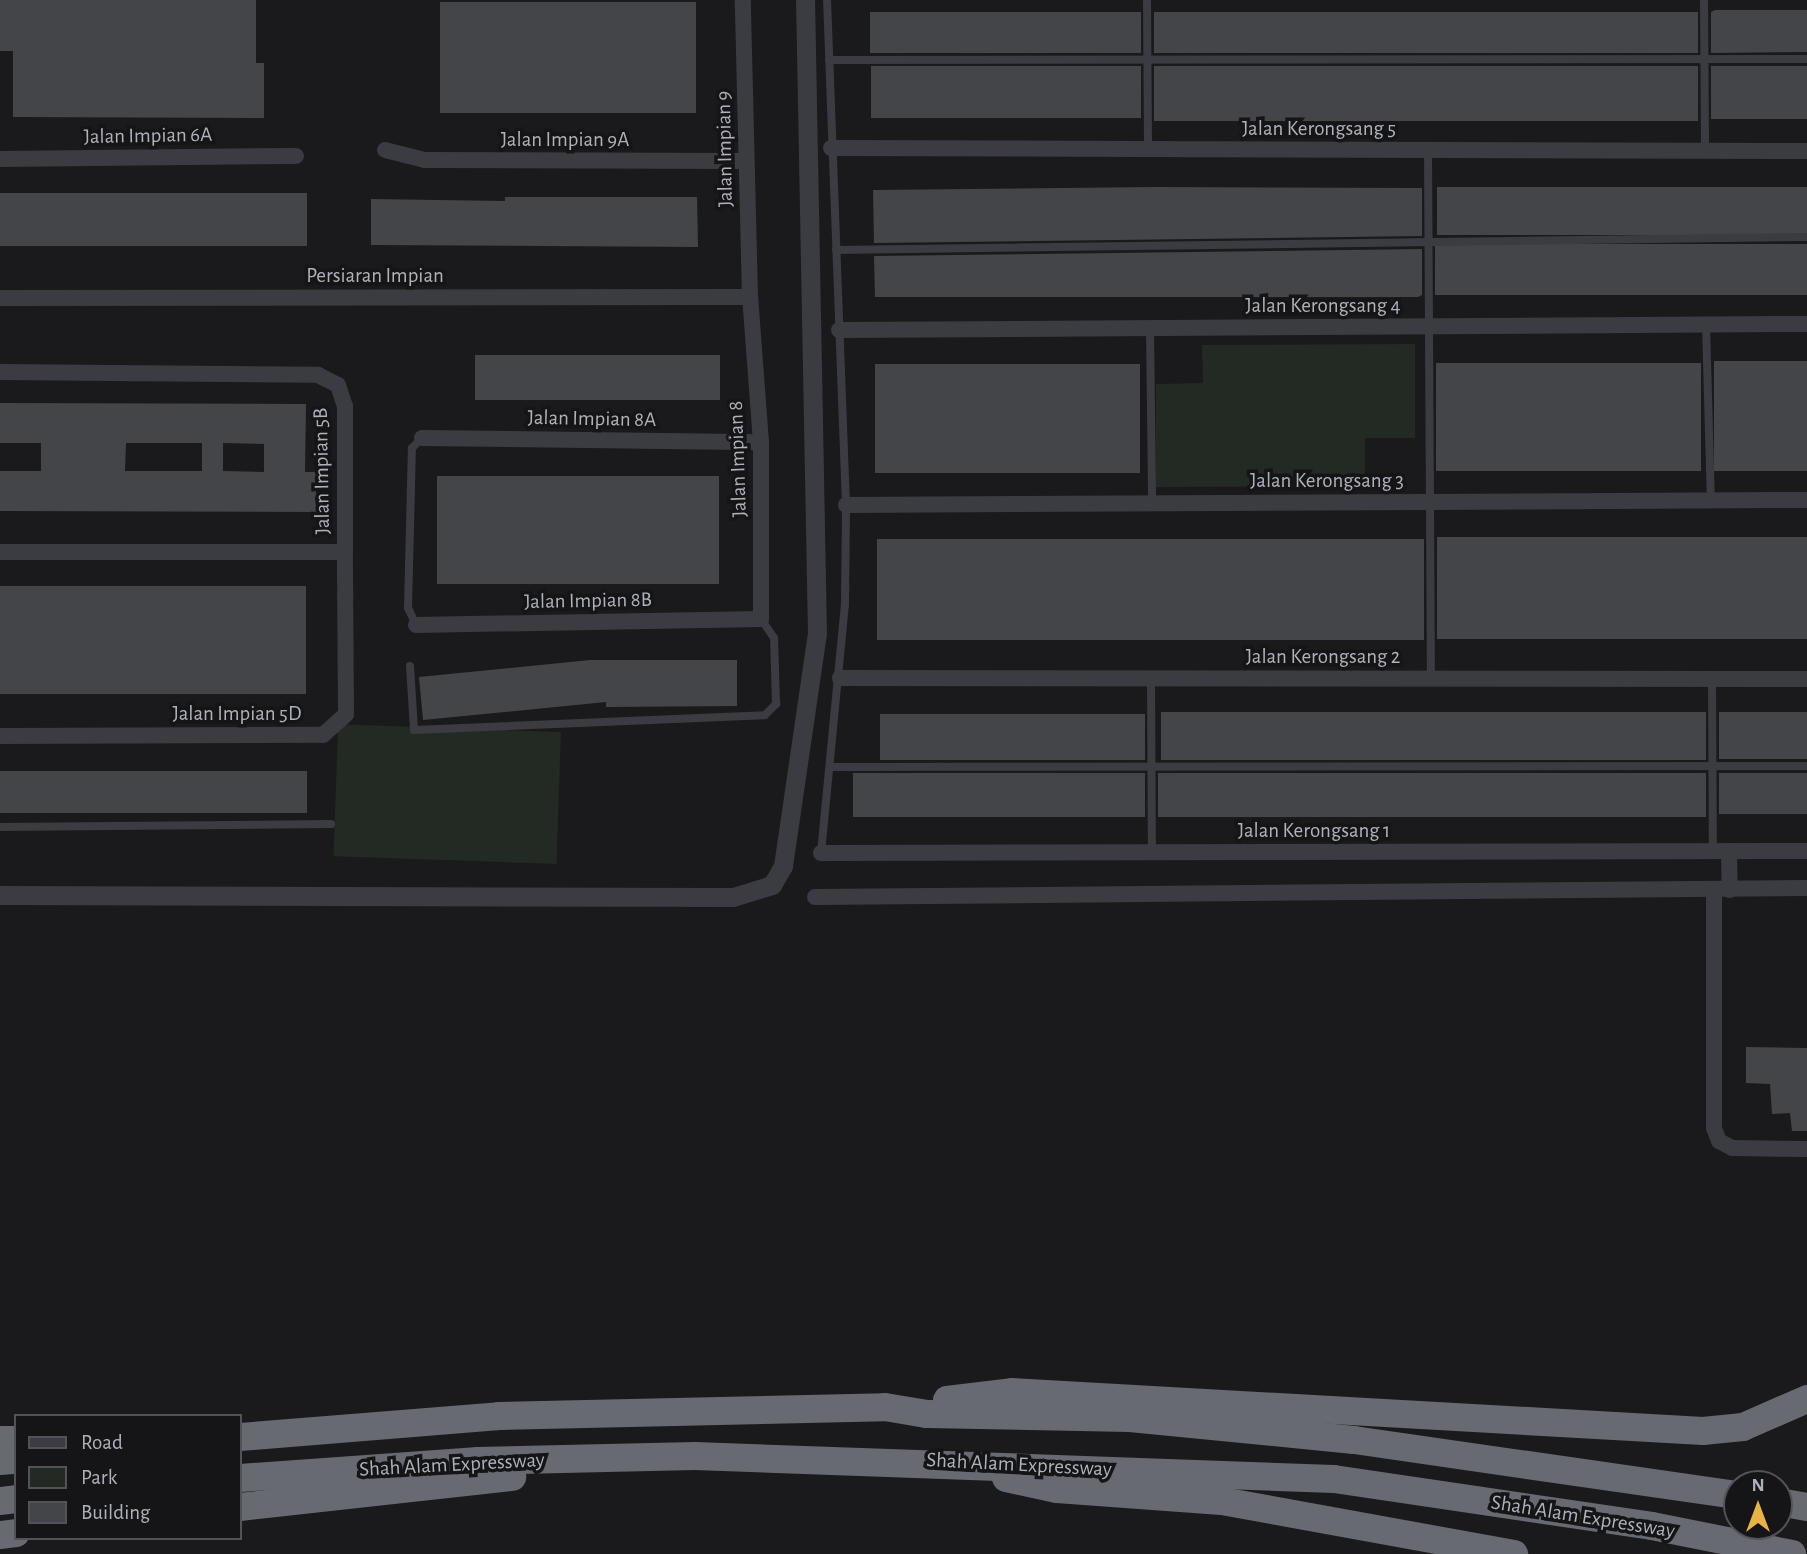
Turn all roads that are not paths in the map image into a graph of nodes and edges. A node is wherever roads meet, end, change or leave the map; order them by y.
1 (743, 0) edge
2 (804, 0) edge
3 (827, 0) edge
4 (1147, 0) edge
5 (1704, 0) edge
6 (1807, 59) edge
7 (829, 60) junction
8 (1147, 60) junction
9 (1704, 60) junction
10 (831, 148) junction
11 (1148, 149) junction
12 (385, 150) dead end
13 (1428, 150) junction
14 (1705, 151) junction
15 (1807, 151) edge
16 (296, 156) dead end
17 (0, 159) edge
18 (746, 162) junction
19 (1807, 237) edge
20 (1428, 242) junction
21 (835, 250) junction
22 (0, 298) edge
23 (750, 298) junction
24 (1807, 324) edge
25 (1706, 325) junction
26 (1428, 327) junction
27 (1150, 328) junction
28 (839, 330) junction
29 (0, 372) edge
30 (422, 438) joint
31 (761, 442) junction
32 (1807, 499) edge
33 (1710, 500) junction
34 (1430, 502) junction
35 (1152, 503) junction
36 (846, 505) junction
37 (0, 552) edge
38 (345, 552) junction
39 (761, 619) junction
40 (416, 625) joint
41 (410, 666) dead end
42 (840, 678) junction
43 (1151, 678) junction
44 (1431, 678) junction
45 (1712, 679) junction
46 (1807, 679) edge
47 (0, 736) edge
48 (1151, 766) junction
49 (1712, 766) junction
50 (1807, 766) edge
51 (830, 768) junction
52 (331, 824) dead end
53 (0, 827) edge
54 (1721, 851) junction
55 (1807, 851) edge
56 (1152, 852) junction
57 (821, 853) joint
58 (1807, 888) edge
59 (1722, 890) junction
60 (0, 895) edge
61 (815, 897) dead end
62 (1807, 1149) edge
63 (1807, 1399) edge
64 (885, 1407) junction
65 (242, 1435) edge
66 (695, 1456) junction
67 (929, 1461) junction
68 (242, 1478) edge
69 (1723, 1493) edge
70 (242, 1507) edge
71 (1514, 1554) edge
72 (1792, 1554) edge

1 - 18 street, Jalan Impian 9
2 - 60 street
3 - 7 lane
4 - 8 lane
5 - 9 lane
6 - 9 lane
7 - 8 lane
7 - 10 lane
8 - 9 lane
8 - 11 lane
9 - 14 lane
10 - 11 street, Jalan Kerongsang 5
10 - 21 lane
11 - 13 street, Jalan Kerongsang 5
12 - 18 street, Jalan Impian 9A
13 - 14 street, Jalan Kerongsang 5
13 - 20 lane
14 - 15 street, Jalan Kerongsang 5
16 - 17 street, Jalan Impian 6A
18 - 23 street, Jalan Impian 9
19 - 20 lane
20 - 21 lane
20 - 26 lane
21 - 28 lane
22 - 23 street, Persiaran Impian
23 - 31 street, Jalan Impian 8
24 - 25 street, Jalan Kerongsang 4
25 - 26 street, Jalan Kerongsang 4
25 - 33 lane
26 - 27 street, Jalan Kerongsang 4
26 - 34 lane
27 - 28 street, Jalan Kerongsang 4
27 - 35 lane
28 - 36 lane
29 - 38 street, Jalan Impian 5B
30 - 31 street, Jalan Impian 8A
30 - 40 lane
31 - 39 street, Jalan Impian 8
32 - 33 street, Jalan Kerongsang 3
33 - 34 street, Jalan Kerongsang 3
34 - 35 street, Jalan Kerongsang 3
34 - 44 lane
35 - 36 street, Jalan Kerongsang 3
36 - 42 lane
37 - 38 street, Jalan Impian 5B
38 - 47 street, Jalan Impian 5D
39 - 40 street, Jalan Impian 8B
39 - 41 lane
42 - 43 street, Jalan Kerongsang 2
42 - 51 lane
43 - 44 street, Jalan Kerongsang 2
43 - 48 lane
44 - 45 street, Jalan Kerongsang 2
45 - 46 street, Jalan Kerongsang 2
45 - 49 lane
48 - 49 lane
48 - 51 lane
48 - 56 lane
49 - 50 lane
49 - 54 lane
51 - 57 lane
52 - 53 lane
54 - 55 street, Jalan Kerongsang 1
54 - 56 street, Jalan Kerongsang 1
54 - 59 street
56 - 57 street, Jalan Kerongsang 1
58 - 59 street
59 - 61 street
59 - 62 street
63 - 64 highway
64 - 65 highway, Shah Alam Expressway
64 - 69 highway, Shah Alam Expressway
66 - 67 highway, Shah Alam Expressway
66 - 68 highway, Shah Alam Expressway
66 - 70 highway
67 - 71 highway
67 - 72 highway, Shah Alam Expressway

